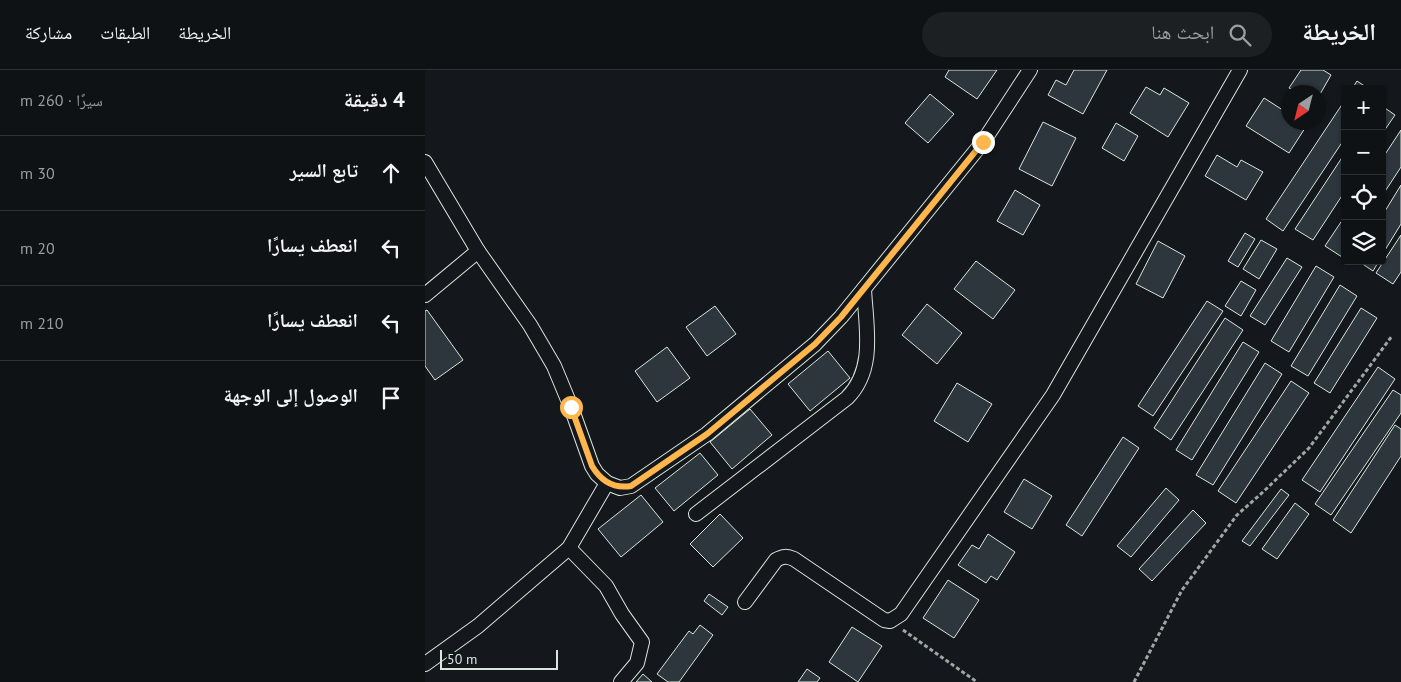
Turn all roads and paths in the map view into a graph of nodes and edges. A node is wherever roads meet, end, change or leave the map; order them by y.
1 (1029, 70) edge
2 (1240, 70) edge
3 (425, 162) edge
4 (478, 251) junction
5 (864, 289) junction
6 (425, 295) edge
7 (1393, 336) dead end
8 (607, 483) junction
9 (696, 514) dead end
10 (569, 548) junction
11 (745, 602) dead end
12 (890, 621) junction
13 (425, 664) edge
14 (621, 682) edge
15 (977, 682) edge
16 (1134, 682) edge

1 - 5 street
2 - 12 street
3 - 4 street
4 - 6 street
4 - 8 street
5 - 8 street
5 - 9 street
7 - 16 path
8 - 10 street
10 - 13 street
10 - 14 street
11 - 12 street
12 - 15 path

